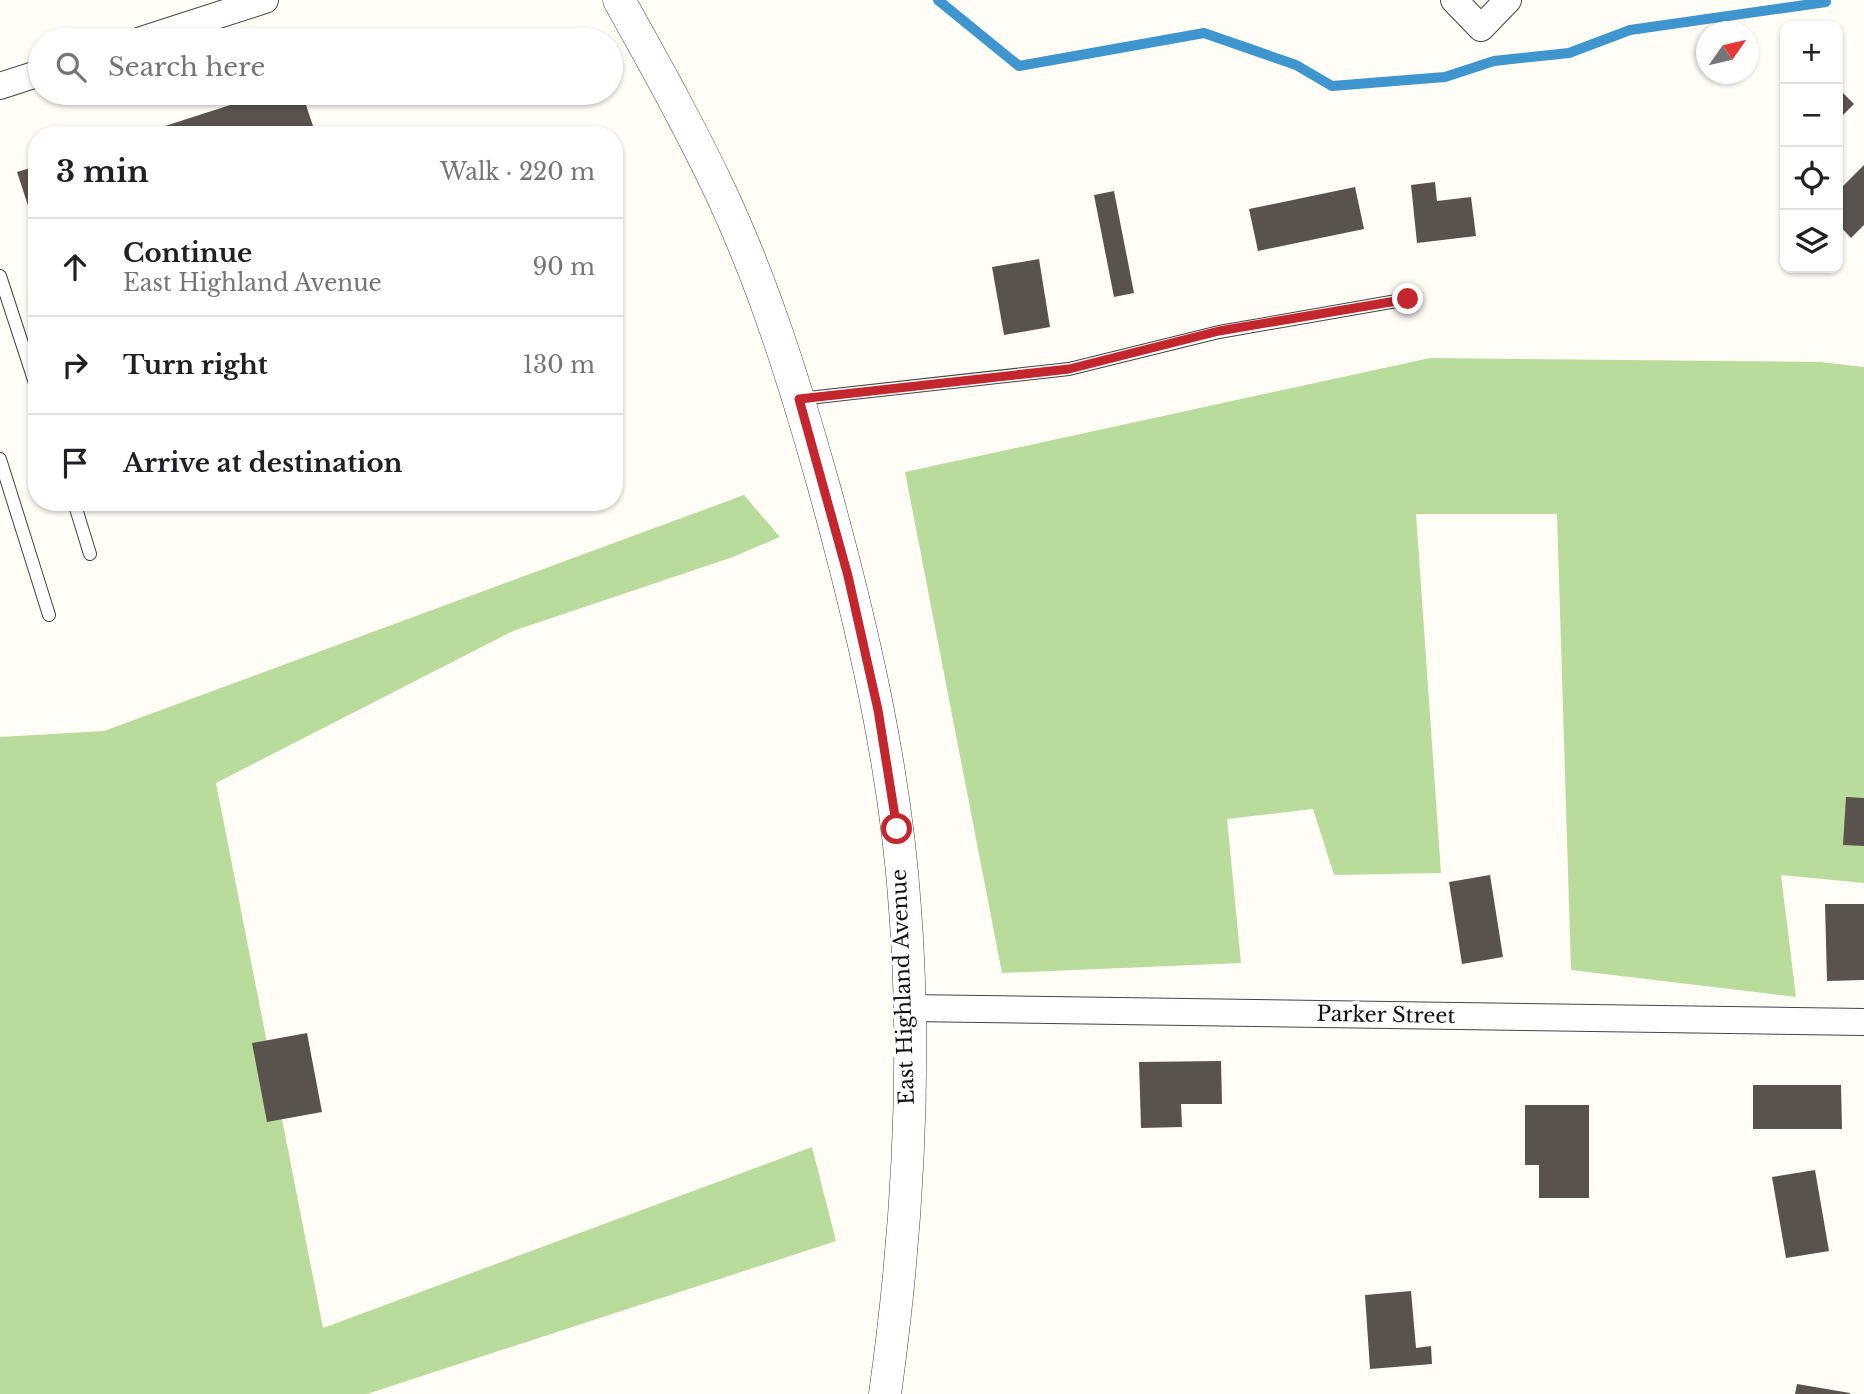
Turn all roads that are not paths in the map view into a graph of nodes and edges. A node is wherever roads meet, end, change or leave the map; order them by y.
1 (265, 0) edge
2 (618, 0) edge
3 (1454, 0) edge
4 (1508, 0) edge
5 (178, 28) edge
6 (28, 77) edge
7 (0, 86) edge
8 (0, 276) edge
9 (1408, 299) dead end
10 (28, 362) edge
11 (799, 399) junction
12 (0, 459) edge
13 (77, 511) edge
14 (90, 554) dead end
15 (49, 615) dead end
16 (908, 1008) junction
17 (1864, 1023) edge
18 (885, 1394) edge

1 - 5 street
2 - 11 street, East Highland Avenue
3 - 4 street
6 - 7 street
8 - 10 lane
9 - 11 lane
11 - 16 street, East Highland Avenue
12 - 15 lane
13 - 14 lane
16 - 17 street, Parker Street
16 - 18 street, East Highland Avenue

